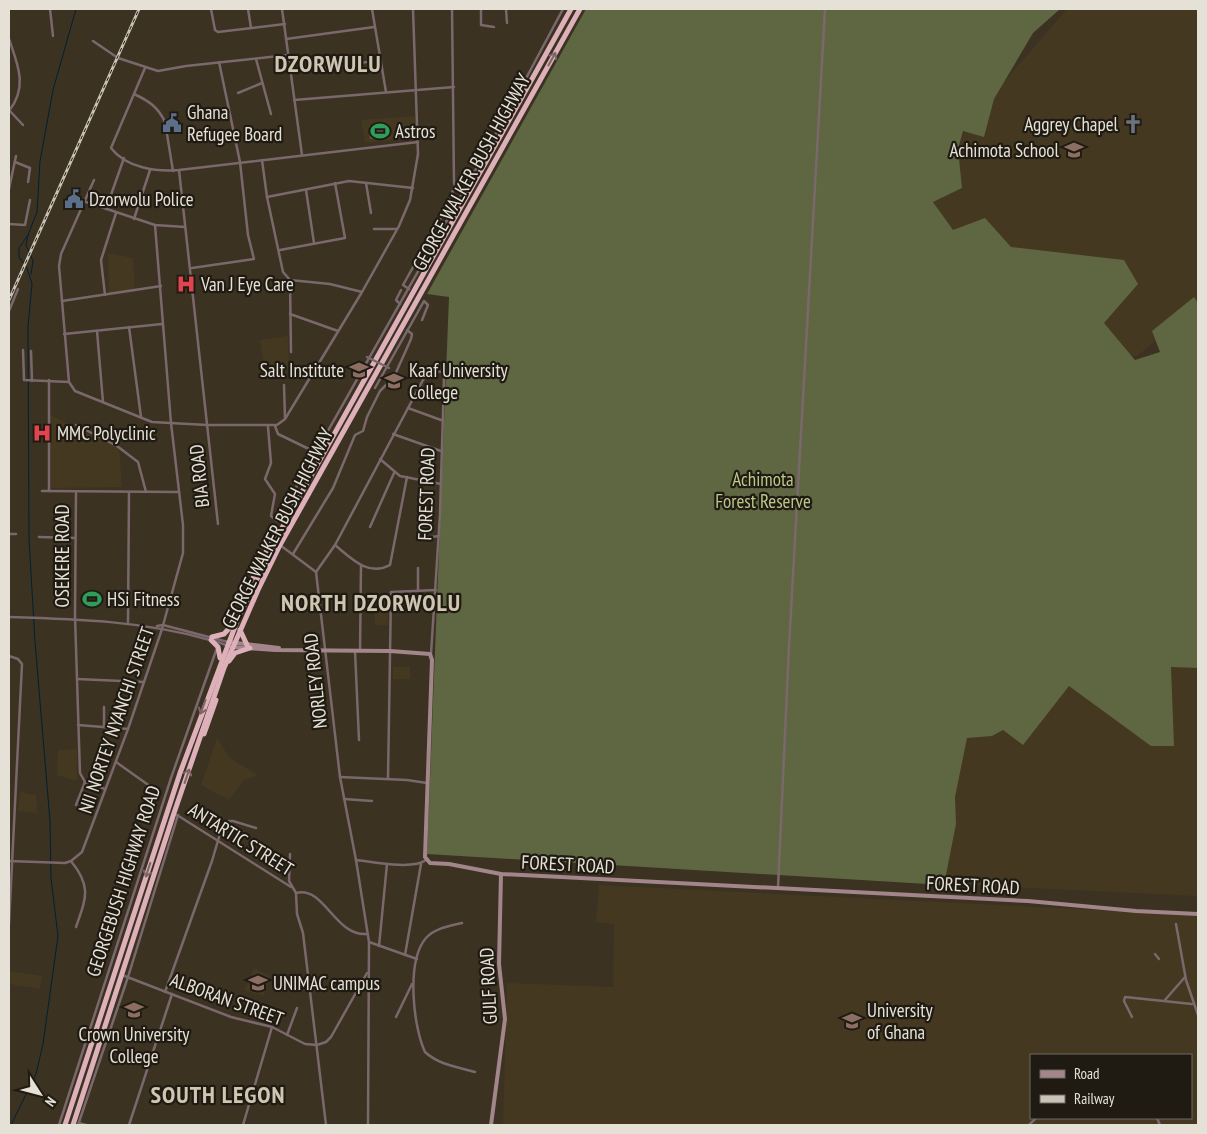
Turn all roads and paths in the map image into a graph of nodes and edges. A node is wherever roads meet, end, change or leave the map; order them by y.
1 (50, 9) edge
2 (212, 9) edge
3 (248, 9) edge
4 (282, 9) edge
5 (372, 9) edge
6 (413, 9) edge
7 (452, 9) edge
8 (481, 9) edge
9 (506, 9) edge
10 (563, 9) edge
11 (572, 9) edge
12 (825, 9) edge
13 (580, 10) edge
14 (507, 22) dead end
15 (284, 24) junction
16 (374, 27) junction
17 (494, 27) dead end
18 (251, 28) junction
19 (53, 36) dead end
20 (286, 38) junction
21 (9, 39) edge
22 (93, 41) dead end
23 (288, 55) junction
24 (256, 59) junction
25 (381, 60) junction
26 (219, 62) junction
27 (145, 68) junction
28 (310, 70) dead end
29 (262, 83) junction
30 (454, 87) junction
31 (417, 90) junction
32 (386, 92) junction
33 (238, 93) dead end
34 (134, 94) junction
35 (294, 100) junction
36 (9, 110) edge
37 (272, 114) dead end
38 (23, 125) dead end
39 (418, 142) junction
40 (302, 155) junction
41 (16, 156) dead end
42 (124, 158) junction
43 (262, 160) junction
44 (240, 162) junction
45 (9, 163) edge
46 (14, 164) junction
47 (150, 170) junction
48 (179, 170) junction
49 (173, 171) junction
50 (94, 180) dead end
51 (28, 182) dead end
52 (335, 183) junction
53 (366, 183) junction
54 (455, 185) junction
55 (413, 188) junction
56 (9, 190) edge
57 (306, 190) junction
58 (463, 192) junction
59 (469, 195) junction
60 (267, 197) junction
61 (30, 200) dead end
62 (86, 202) junction
63 (106, 209) junction
64 (116, 213) junction
65 (371, 213) dead end
66 (134, 220) junction
67 (9, 224) edge
68 (155, 225) junction
69 (185, 227) junction
70 (374, 229) dead end
71 (397, 229) junction
72 (314, 243) junction
73 (280, 250) junction
74 (416, 262) junction
75 (422, 265) junction
76 (192, 268) junction
77 (290, 280) junction
78 (161, 286) junction
79 (409, 289) junction
80 (18, 290) dead end
81 (401, 290) dead end
82 (362, 292) junction
83 (105, 295) junction
84 (62, 300) junction
85 (400, 304) junction
86 (9, 311) edge
87 (290, 314) junction
88 (422, 320) dead end
89 (162, 324) junction
90 (129, 327) junction
91 (407, 330) junction
92 (97, 331) junction
93 (338, 331) junction
94 (64, 334) junction
95 (22, 350) dead end
96 (31, 351) dead end
97 (291, 352) dead end
98 (367, 357) dead end
99 (389, 368) dead end
100 (49, 380) junction
101 (29, 381) junction
102 (70, 382) junction
103 (284, 385) dead end
104 (369, 385) junction
105 (375, 388) junction
106 (380, 392) junction
107 (103, 402) junction
108 (408, 408) junction
109 (141, 418) junction
110 (285, 419) junction
111 (442, 420) junction
112 (171, 423) junction
113 (76, 425) dead end
114 (207, 426) junction
115 (268, 426) junction
116 (275, 426) junction
117 (394, 434) junction
118 (309, 448) dead end
119 (442, 452) junction
120 (380, 460) junction
121 (394, 472) junction
122 (407, 476) junction
123 (442, 484) junction
124 (42, 491) dead end
125 (49, 491) junction
126 (76, 492) junction
127 (146, 492) junction
128 (179, 492) junction
129 (129, 493) junction
130 (218, 524) dead end
131 (370, 528) dead end
132 (9, 534) edge
133 (16, 534) dead end
134 (439, 536) junction
135 (39, 537) dead end
136 (75, 538) junction
137 (424, 538) dead end
138 (280, 544) junction
139 (335, 545) junction
140 (293, 554) junction
141 (360, 565) junction
142 (418, 568) dead end
143 (316, 572) junction
144 (418, 590) junction
145 (436, 590) junction
146 (173, 596) junction
147 (138, 598) dead end
148 (238, 616) junction
149 (9, 617) edge
150 (76, 620) junction
151 (128, 622) junction
152 (163, 625) junction
153 (155, 626) junction
154 (162, 629) junction
155 (240, 629) junction
156 (212, 639) junction
157 (230, 644) junction
158 (218, 647) junction
159 (248, 647) junction
160 (326, 650) junction
161 (358, 651) junction
162 (390, 651) junction
163 (9, 656) edge
164 (431, 656) junction
165 (220, 661) junction
166 (224, 668) junction
167 (78, 679) junction
168 (144, 682) junction
169 (104, 707) dead end
170 (78, 725) junction
171 (104, 727) junction
172 (128, 729) junction
173 (359, 740) dead end
174 (116, 762) junction
175 (340, 777) junction
176 (388, 779) junction
177 (85, 782) junction
178 (427, 783) junction
179 (154, 789) dead end
180 (106, 790) junction
181 (344, 799) junction
182 (372, 801) dead end
183 (76, 805) dead end
184 (176, 814) junction
185 (256, 828) dead end
186 (218, 840) junction
187 (290, 854) dead end
188 (356, 860) junction
189 (426, 860) junction
190 (11, 861) edge
191 (71, 861) junction
192 (387, 864) junction
193 (421, 864) junction
194 (502, 874) junction
195 (292, 887) junction
196 (778, 889) junction
197 (296, 893) junction
198 (1198, 914) edge
199 (462, 923) dead end
200 (9, 924) edge
201 (1176, 924) dead end
202 (76, 927) dead end
203 (368, 934) junction
204 (369, 942) junction
205 (379, 946) junction
206 (1155, 954) dead end
207 (405, 955) junction
208 (417, 959) junction
209 (1159, 959) dead end
210 (368, 969) junction
211 (125, 976) junction
212 (1185, 977) junction
213 (413, 982) junction
214 (166, 992) junction
215 (172, 994) junction
216 (1165, 1000) junction
217 (1193, 1004) junction
218 (297, 1008) dead end
219 (1198, 1015) edge
220 (1132, 1017) dead end
221 (396, 1018) dead end
222 (272, 1027) junction
223 (287, 1035) junction
224 (102, 1044) junction
225 (317, 1045) junction
226 (475, 1072) dead end
227 (78, 1124) edge
228 (59, 1125) edge
229 (65, 1125) edge
230 (73, 1125) edge
231 (86, 1125) edge
232 (129, 1125) edge
233 (243, 1125) edge
234 (326, 1125) edge
235 (368, 1125) edge
236 (491, 1125) edge

1 - 19 street
2 - 18 street
3 - 18 street
4 - 15 street
5 - 16 street
6 - 31 street
7 - 30 street
8 - 17 street
9 - 14 street
10 - 58 street
11 - 59 highway, GEORGE WALKER BUSH HIGHWAY
12 - 196 street
104 -> 13 highway, GEORGE WALKER BUSH HIGHWAY
15 - 18 street
15 - 20 street
16 - 20 street
16 - 25 street
20 - 23 street
21 - 36 street
22 - 27 street
23 - 24 street
23 - 35 street
24 - 26 street
24 - 29 street
25 - 28 street
25 - 32 street
26 - 27 street
26 - 44 street
27 - 34 street
29 - 33 street
29 - 37 street
30 - 31 street
30 - 54 street
31 - 32 street
31 - 39 street
32 - 35 street
34 - 42 street
34 - 49 street
35 - 40 street
36 - 38 street
39 - 40 street
39 - 55 street
40 - 43 street
41 - 46 street
42 - 47 street
42 - 63 street
43 - 44 street
43 - 60 street
44 - 48 street
44 - 76 street
45 - 46 street
46 - 51 street
46 - 56 street
47 - 49 street
47 - 66 street
48 - 49 street
48 - 69 street, BIA ROAD
50 - 62 street
52 - 53 street
52 - 57 street
52 - 72 street
53 - 55 street
53 - 65 street
54 - 58 street
54 - 74 street
55 - 71 street
57 - 60 street
57 - 72 street
58 - 59 street
58 - 75 street
59 - 148 highway, GEORGE WALKER BUSH HIGHWAY
60 - 73 street
61 - 67 street
62 - 63 street
62 - 84 street
63 - 64 street
64 - 66 street
64 - 83 street
66 - 68 street
68 - 69 street
68 - 78 street, NII NORTEY NYANCHI STREET
69 - 76 street, BIA ROAD
70 - 71 street
71 - 82 street
72 - 73 street
73 - 77 street
74 - 75 street
74 - 79 street
75 - 79 street
76 - 114 street, BIA ROAD
77 - 82 street
77 - 87 street
78 - 83 street
78 - 89 street, NII NORTEY NYANCHI STREET
79 - 85 street
80 - 86 street
81 - 85 street
82 - 93 street
83 - 84 street
84 - 94 street
85 - 115 street
87 - 93 street
87 - 97 street
88 - 91 street
89 - 90 street
89 - 112 street, NII NORTEY NYANCHI STREET
90 - 92 street
90 - 109 street
91 - 105 street
91 - 106 street
92 - 94 street
92 - 107 street
93 - 110 street
94 - 102 street
95 - 101 street
96 - 101 street
98 - 99 street, bridge
100 - 101 street
100 - 102 street
100 - 125 street
102 - 107 street
103 - 110 street
104 - 105 street
104 - 138 highway, GEORGE WALKER BUSH HIGHWAY
105 - 106 street
106 - 140 street
107 - 109 street
108 - 111 street
108 - 111 street, FOREST ROAD
108 - 117 street
109 - 112 street
110 - 116 street
111 - 119 street, FOREST ROAD
112 - 114 street
112 - 128 street, NII NORTEY NYANCHI STREET
113 - 127 street
114 - 115 street
114 - 130 street, BIA ROAD
115 - 116 street
116 - 118 street
117 - 119 street
117 - 120 street
119 - 123 street, FOREST ROAD
120 - 121 street
120 - 139 street
121 - 122 street
121 - 131 street
122 - 123 street
122 - 141 street
123 - 134 street, FOREST ROAD
124 - 125 street
125 - 126 street
126 - 129 street
126 - 136 street, OSEKERE ROAD
127 - 128 street
127 - 129 street
128 - 146 street, NII NORTEY NYANCHI STREET
129 - 151 street
132 - 133 street
134 - 137 street
134 - 145 street, FOREST ROAD
135 - 136 street
136 - 150 street, OSEKERE ROAD
138 - 140 street
138 - 155 highway, GEORGE WALKER BUSH HIGHWAY
139 - 141 street
139 - 143 street
140 - 143 street
141 - 161 street
142 - 144 street
143 - 160 street, NORLEY ROAD
144 - 145 street
144 - 162 street
145 - 164 street, FOREST ROAD
146 - 147 street
146 - 152 street, NII NORTEY NYANCHI STREET
148 - 156 highway
148 - 157 highway, GEORGE WALKER BUSH HIGHWAY
149 - 150 street
150 - 151 street
150 - 167 street, OSEKERE ROAD
151 - 153 street
152 - 153 street
152 - 154 street, NII NORTEY NYANCHI STREET
152 - 156 street
153 - 154 street
154 - 156 street
154 - 168 street, NII NORTEY NYANCHI STREET
155 - 157 highway, GEORGE WALKER BUSH HIGHWAY
155 - 159 highway
156 - 157 street
156 - 158 highway
157 - 159 main road
157 - 165 highway, GEORGE WALKER BUSH HIGHWAY
157 - 166 highway, GEORGE WALKER BUSH HIGHWAY
158 - 165 highway
158 - 228 street, GEORGEBUSH HIGHWAY ROAD
159 - 160 main road
159 - 166 highway
160 - 161 main road
160 - 175 street, NORLEY ROAD
161 - 162 main road
161 - 173 street
162 - 164 main road
162 - 176 street
163 - 190 street
164 - 178 main road, FOREST ROAD
165 -> 229 highway, GEORGE WALKER BUSH HIGHWAY
184 -> 166 highway, GEORGE WALKER BUSH HIGHWAY
167 - 168 street
167 - 170 street, OSEKERE ROAD
168 - 172 street, NII NORTEY NYANCHI STREET
169 - 171 street
170 - 171 street
170 - 177 street, OSEKERE ROAD
171 - 172 street
172 - 174 street, NII NORTEY NYANCHI STREET
174 - 179 street
174 - 180 street, NII NORTEY NYANCHI STREET
175 - 176 street
175 - 181 street, NORLEY ROAD
176 - 178 street
177 - 180 street
177 - 183 street
178 - 189 main road, FOREST ROAD
180 - 191 street, NII NORTEY NYANCHI STREET
181 - 182 street
181 - 188 street, NORLEY ROAD
184 - 186 street, ANTARTIC STREET
184 - 211 highway
185 - 186 street
186 - 195 street, ANTARTIC STREET
186 - 214 street
187 - 195 street
188 - 192 street
188 - 203 street, NORLEY ROAD
189 - 193 street
189 - 194 main road, FOREST ROAD
190 - 191 street
190 - 200 street
191 - 202 street
192 - 193 street
192 - 205 street
193 - 207 street
194 - 196 main road, FOREST ROAD
194 - 236 main road, GULF ROAD
195 - 197 street
196 - 198 main road, FOREST ROAD
197 - 203 street
197 - 225 street
199 - 208 street
201 - 212 street
203 - 204 street, NORLEY ROAD
204 - 205 street
204 - 210 street, NORLEY ROAD
205 - 207 street
206 - 209 street
207 - 208 street
208 - 213 street
210 - 225 street
210 - 235 street, NORLEY ROAD
211 - 214 street, ALBORAN STREET
211 - 224 highway
212 - 216 street
212 - 217 street
213 - 221 street
213 - 226 street
214 - 215 street, ALBORAN STREET
215 - 222 street, ALBORAN STREET
215 - 232 street
216 - 217 street
216 - 220 street
217 - 219 street
218 - 223 street
222 - 223 street, ALBORAN STREET
222 - 233 street
223 - 225 street, ALBORAN STREET
224 - 227 street
224 - 230 highway
225 - 234 street
227 - 231 street

